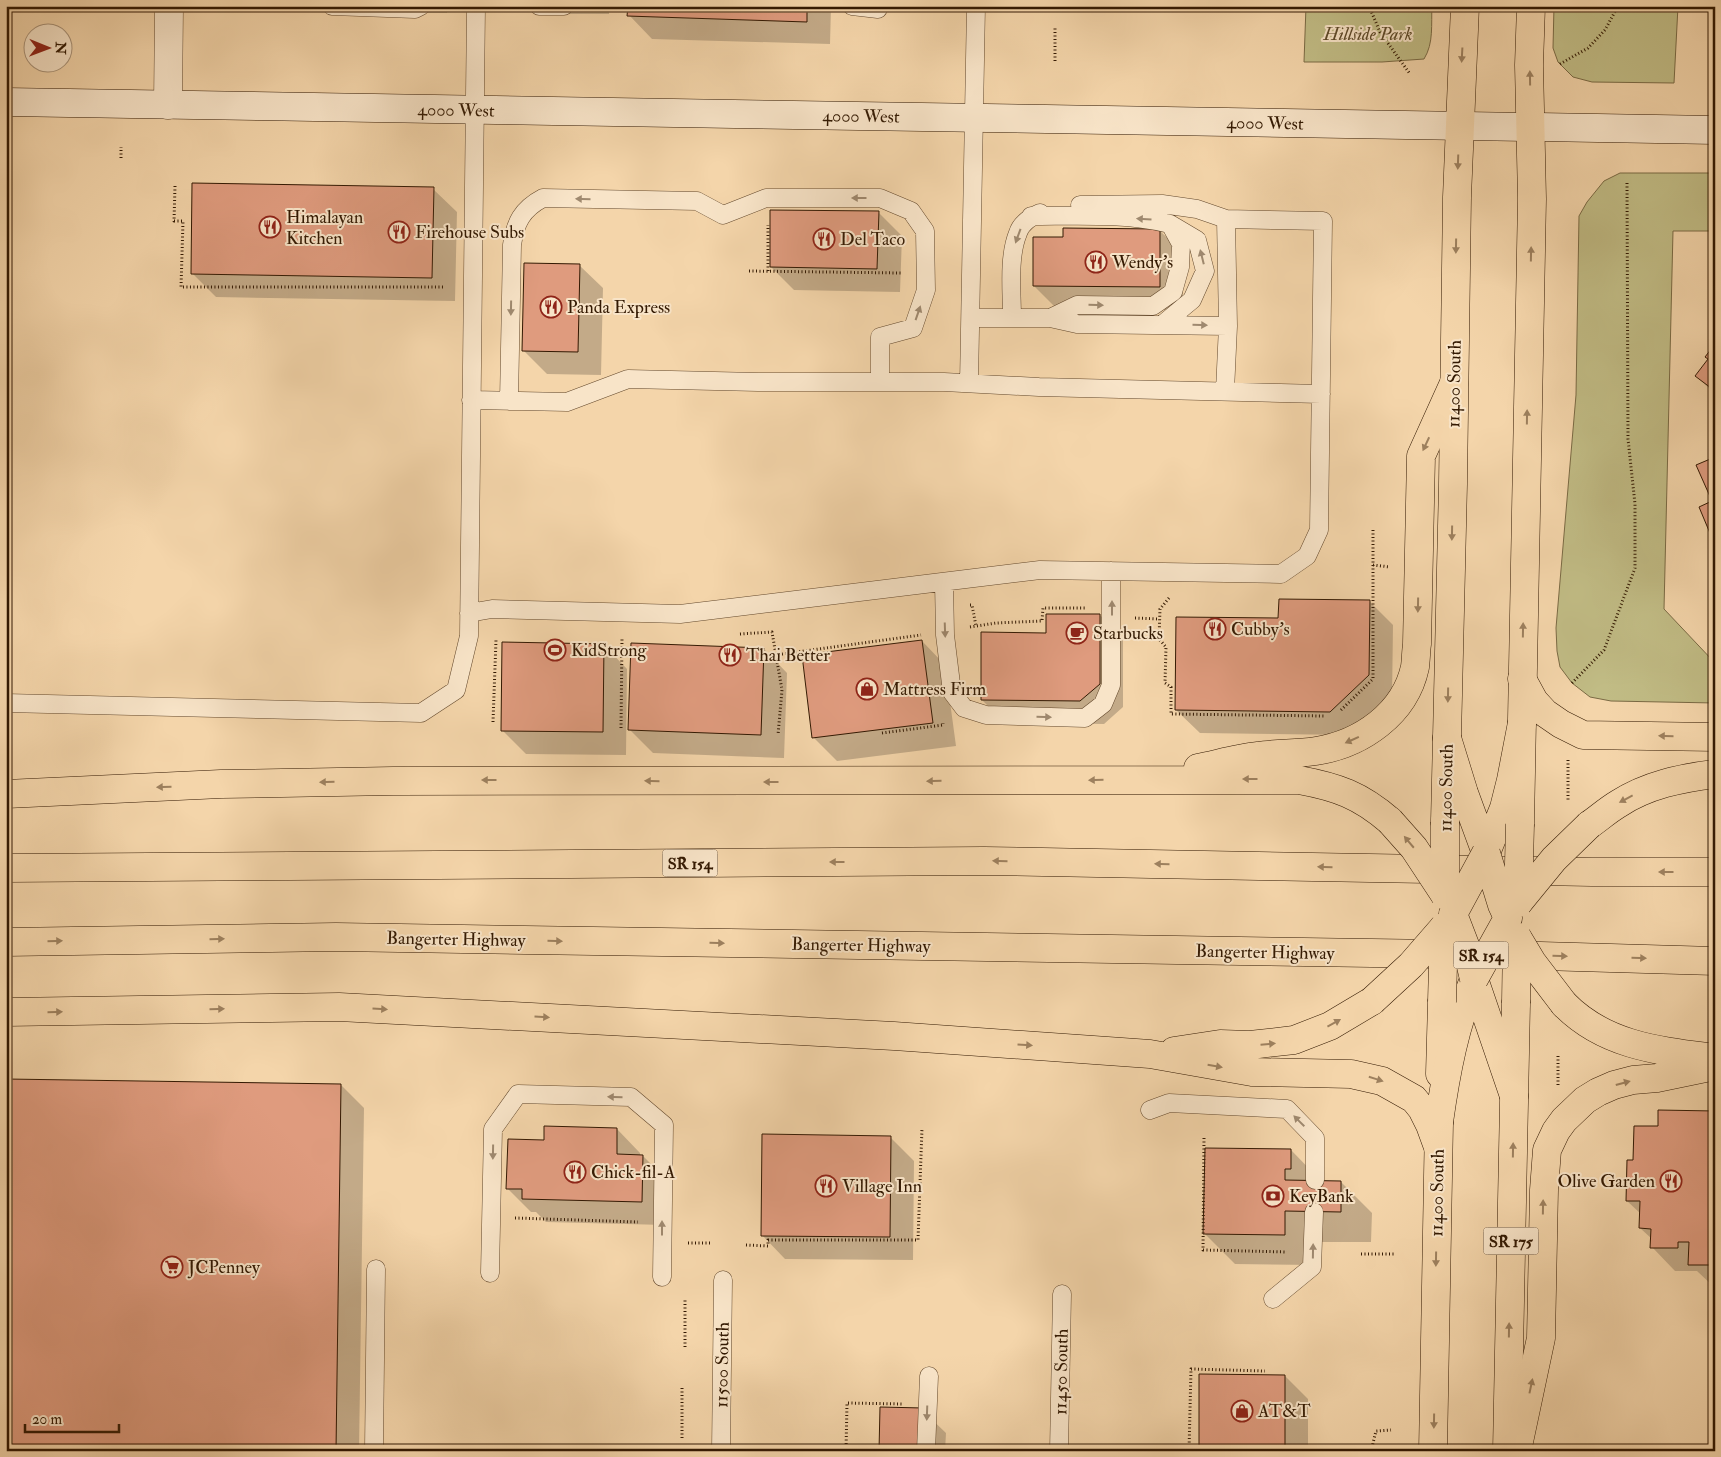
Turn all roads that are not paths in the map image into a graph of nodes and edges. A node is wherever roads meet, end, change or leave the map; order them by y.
1 (170, 6) edge
2 (332, 6) edge
3 (421, 6) edge
4 (476, 6) edge
5 (539, 6) edge
6 (564, 6) edge
7 (852, 6) edge
8 (976, 6) edge
9 (1465, 6) edge
10 (1531, 6) edge
11 (878, 9) dead end
12 (6, 102) edge
13 (168, 105) junction
14 (475, 110) junction
15 (974, 117) junction
16 (1460, 126) junction
17 (1530, 127) junction
18 (1715, 130) edge
19 (1031, 216) junction
20 (1226, 219) junction
21 (1170, 224) junction
22 (971, 318) junction
23 (1012, 318) junction
24 (1050, 318) junction
25 (1163, 324) junction
26 (1228, 326) junction
27 (880, 381) junction
28 (969, 383) junction
29 (1454, 383) junction
30 (1226, 391) junction
31 (1321, 394) junction
32 (471, 400) junction
33 (509, 401) junction
34 (1112, 571) junction
35 (944, 582) junction
36 (468, 613) junction
37 (1522, 679) junction
38 (6, 703) edge
39 (1715, 737) edge
40 (1447, 738) junction
41 (1715, 774) edge
42 (1145, 779) junction
43 (6, 794) edge
44 (1509, 823) junction
45 (1486, 853) junction
46 (6, 868) edge
47 (1715, 872) edge
48 (1447, 912) junction
49 (1514, 919) junction
50 (6, 942) edge
51 (1715, 961) edge
52 (1466, 996) junction
53 (6, 1012) edge
54 (1150, 1054) junction
55 (1715, 1058) edge
56 (1715, 1066) edge
57 (1514, 1096) junction
58 (1150, 1110) dead end
59 (1438, 1135) junction
60 (1315, 1180) dead end
61 (1314, 1212) dead end
62 (376, 1269) dead end
63 (490, 1273) dead end
64 (662, 1277) dead end
65 (723, 1280) dead end
66 (1062, 1294) dead end
67 (1273, 1299) dead end
68 (929, 1376) dead end
69 (374, 1451) edge
70 (721, 1451) edge
71 (926, 1451) edge
72 (1059, 1451) edge
73 (1433, 1451) edge
74 (1507, 1451) edge
75 (1517, 1451) edge

1 - 13 main road
2 - 3 lane
4 - 14 lane
5 - 6 lane
7 - 11 lane
8 - 15 lane
9 -> 16 main road, 11400 South
17 -> 10 main road
12 - 13 main road, 4000 West
13 - 14 main road, 4000 West
14 - 15 main road, 4000 West
14 - 32 lane
15 - 16 main road, 4000 West
15 - 22 lane
16 - 17 main road, 4000 West
16 -> 29 main road, 11400 South
17 - 18 main road, 4000 West
37 -> 17 main road
19 - 20 lane
21 -> 19 lane
19 -> 23 lane
20 - 26 lane
20 - 31 lane
24 -> 21 lane
25 -> 21 lane
22 - 23 lane
22 - 28 lane
23 - 24 lane
24 - 25 lane
25 -> 26 lane
26 - 30 lane
27 - 28 lane
27 - 33 lane
27 -> 33 lane
28 - 30 lane
29 -> 40 main road, 11400 South
29 -> 42 main road
30 - 31 lane
31 - 34 lane
32 - 33 lane
32 - 36 lane
34 - 35 lane
35 -> 34 lane
35 - 36 lane
36 - 38 lane
39 -> 37 main road
37 - 44 main road
40 - 45 main road
40 - 48 main road, 11400 South, bridge
41 -> 49 main road, bridge
42 -> 43 main road
48 -> 42 main road, bridge
44 - 45 main road
44 - 49 main road, bridge
45 - 48 main road, bridge
45 - 49 main road, bridge
47 -> 46 main road, SR 154
48 - 52 main road, 11400 South, bridge
48 - 52 main road, bridge
54 -> 48 main road, bridge
49 - 52 main road, bridge
49 - 55 main road, bridge
49 - 57 main road, SR 175, bridge
50 -> 51 main road, Bangerter Highway / SR 154
52 - 57 main road
52 - 59 main road, 11400 South
53 -> 54 main road
54 -> 59 main road
75 -> 56 main road
74 -> 57 main road, SR 175
60 -> 58 lane
59 -> 73 main road, 11400 South
67 -> 61 lane
62 - 69 lane
64 -> 63 lane
65 - 70 lane, 11500 South
66 - 72 lane, 11450 South
68 -> 71 lane

